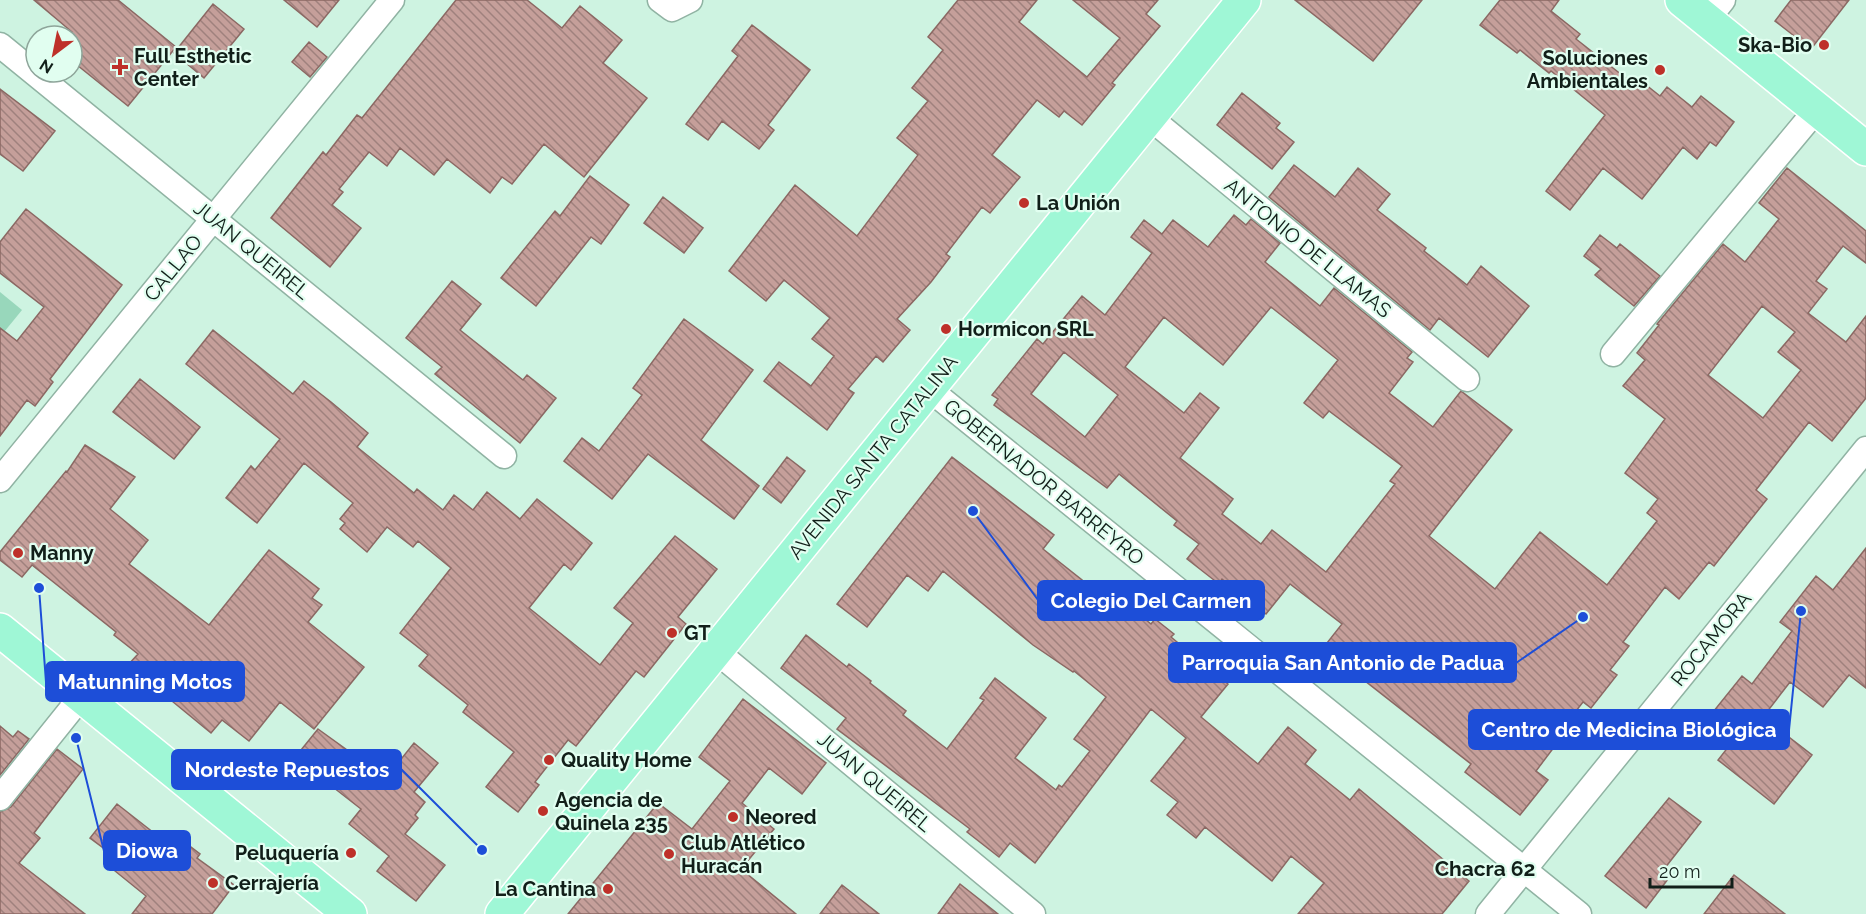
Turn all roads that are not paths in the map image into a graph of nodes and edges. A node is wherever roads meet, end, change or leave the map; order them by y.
1 (392, 0) edge
2 (1244, 0) edge
3 (1704, 7) edge
4 (0, 45) edge
5 (1817, 109) junction
6 (1149, 117) junction
7 (1866, 149) edge
8 (213, 218) junction
9 (1613, 354) dead end
10 (1467, 379) dead end
11 (929, 389) junction
12 (1866, 449) edge
13 (504, 456) dead end
14 (0, 480) edge
15 (0, 630) edge
16 (716, 651) junction
17 (81, 696) junction
18 (0, 798) edge
19 (1524, 870) junction
20 (350, 914) edge
21 (502, 914) edge
22 (1033, 914) edge
23 (1488, 914) edge
24 (1579, 914) edge

1 - 8 street, CALLAO
2 - 6 main road, AVENIDA SANTA CATALINA
3 - 5 main road
4 - 8 street, JUAN QUEIREL
5 - 7 main road
5 - 9 street
6 - 10 street, ANTONIO DE LLAMAS
6 - 11 main road, AVENIDA SANTA CATALINA
8 - 13 street, JUAN QUEIREL
8 - 14 street, CALLAO
11 - 16 main road, AVENIDA SANTA CATALINA
11 - 19 street, GOBERNADOR BARREYRO
12 - 19 street, ROCAMORA
15 - 17 main road
16 - 21 main road, AVENIDA SANTA CATALINA
16 - 22 street, JUAN QUEIREL
17 - 18 street
17 - 20 main road
19 - 23 street, ROCAMORA
19 - 24 street, GOBERNADOR BARREYRO

